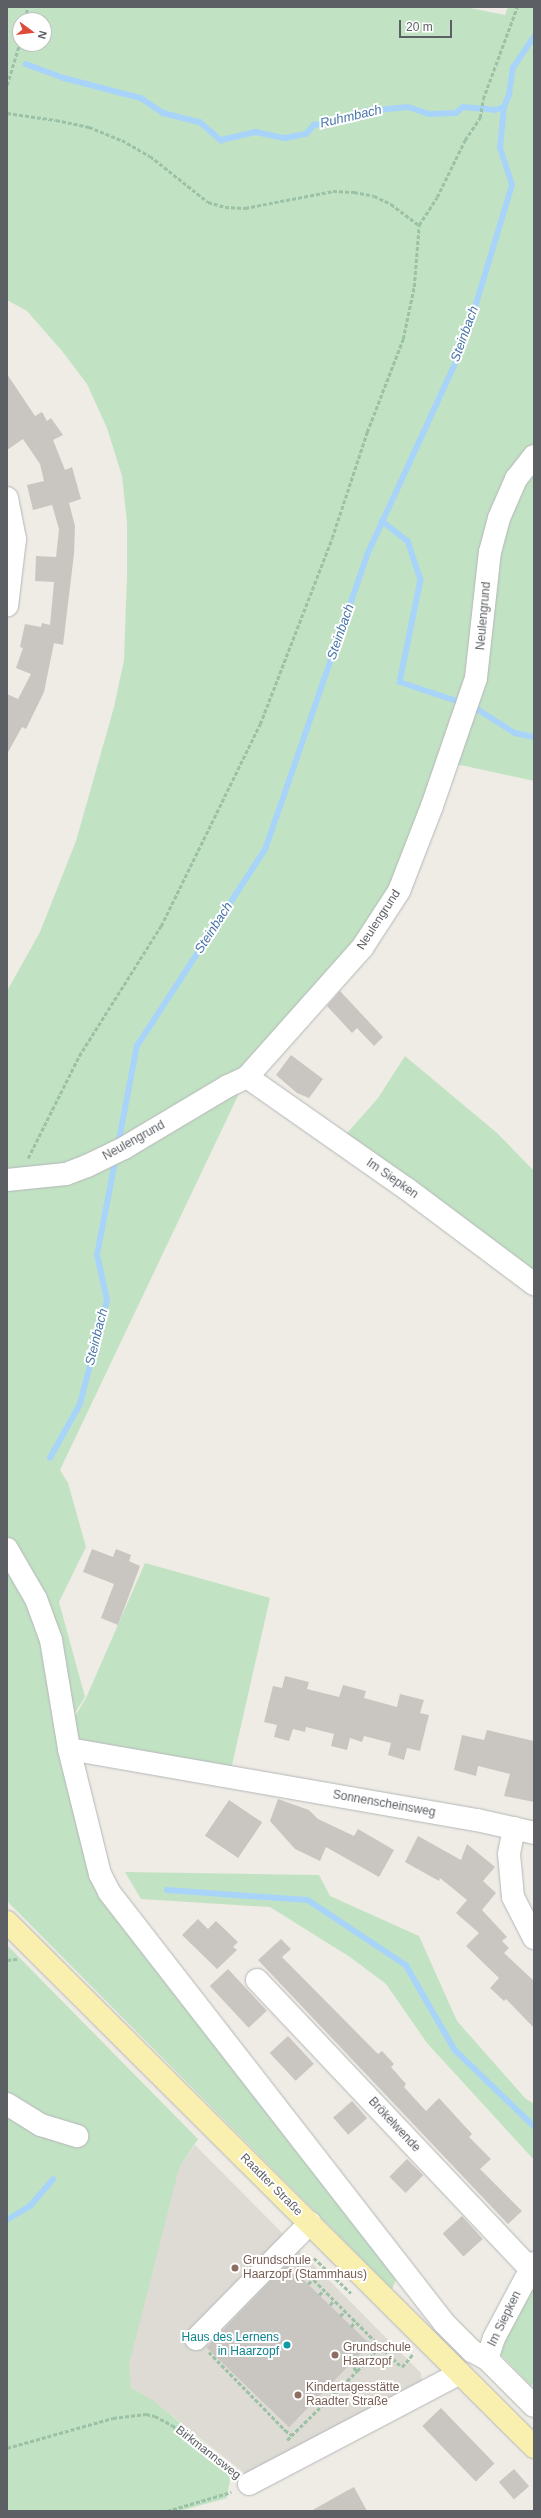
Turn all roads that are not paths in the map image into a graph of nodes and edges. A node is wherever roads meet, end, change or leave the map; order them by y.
1 (534, 456) edge
2 (7, 498) edge
3 (7, 606) edge
4 (247, 1077) junction
5 (10, 1186) edge
6 (534, 1284) edge
7 (7, 1549) edge
8 (69, 1749) junction
9 (524, 1830) edge
10 (7, 1922) edge
11 (534, 1938) edge
12 (257, 1980) dead end
13 (7, 2104) edge
14 (77, 2136) dead end
15 (310, 2223) junction
16 (532, 2266) edge
17 (196, 2339) road end
18 (487, 2359) junction
19 (460, 2373) junction
20 (534, 2406) edge
21 (533, 2440) edge
22 (249, 2484) road end

1 - 4 street, Neulengrund
2 - 3 street
4 - 5 street, Neulengrund
4 - 6 street, Im Siepken
7 - 8 street
8 - 9 street, Sonnenscheinsweg
8 - 18 street
9 - 11 street, Sonnenscheinsweg
10 - 15 main road, Raadter Straße
12 - 16 street, Brökelwende
13 - 14 street
15 - 17 street
15 - 19 main road, Raadter Straße
16 - 18 street, Im Siepken
18 - 20 street, Im Siepken
19 - 21 main road, Raadter Straße
19 - 22 street, Birkmannsweg

